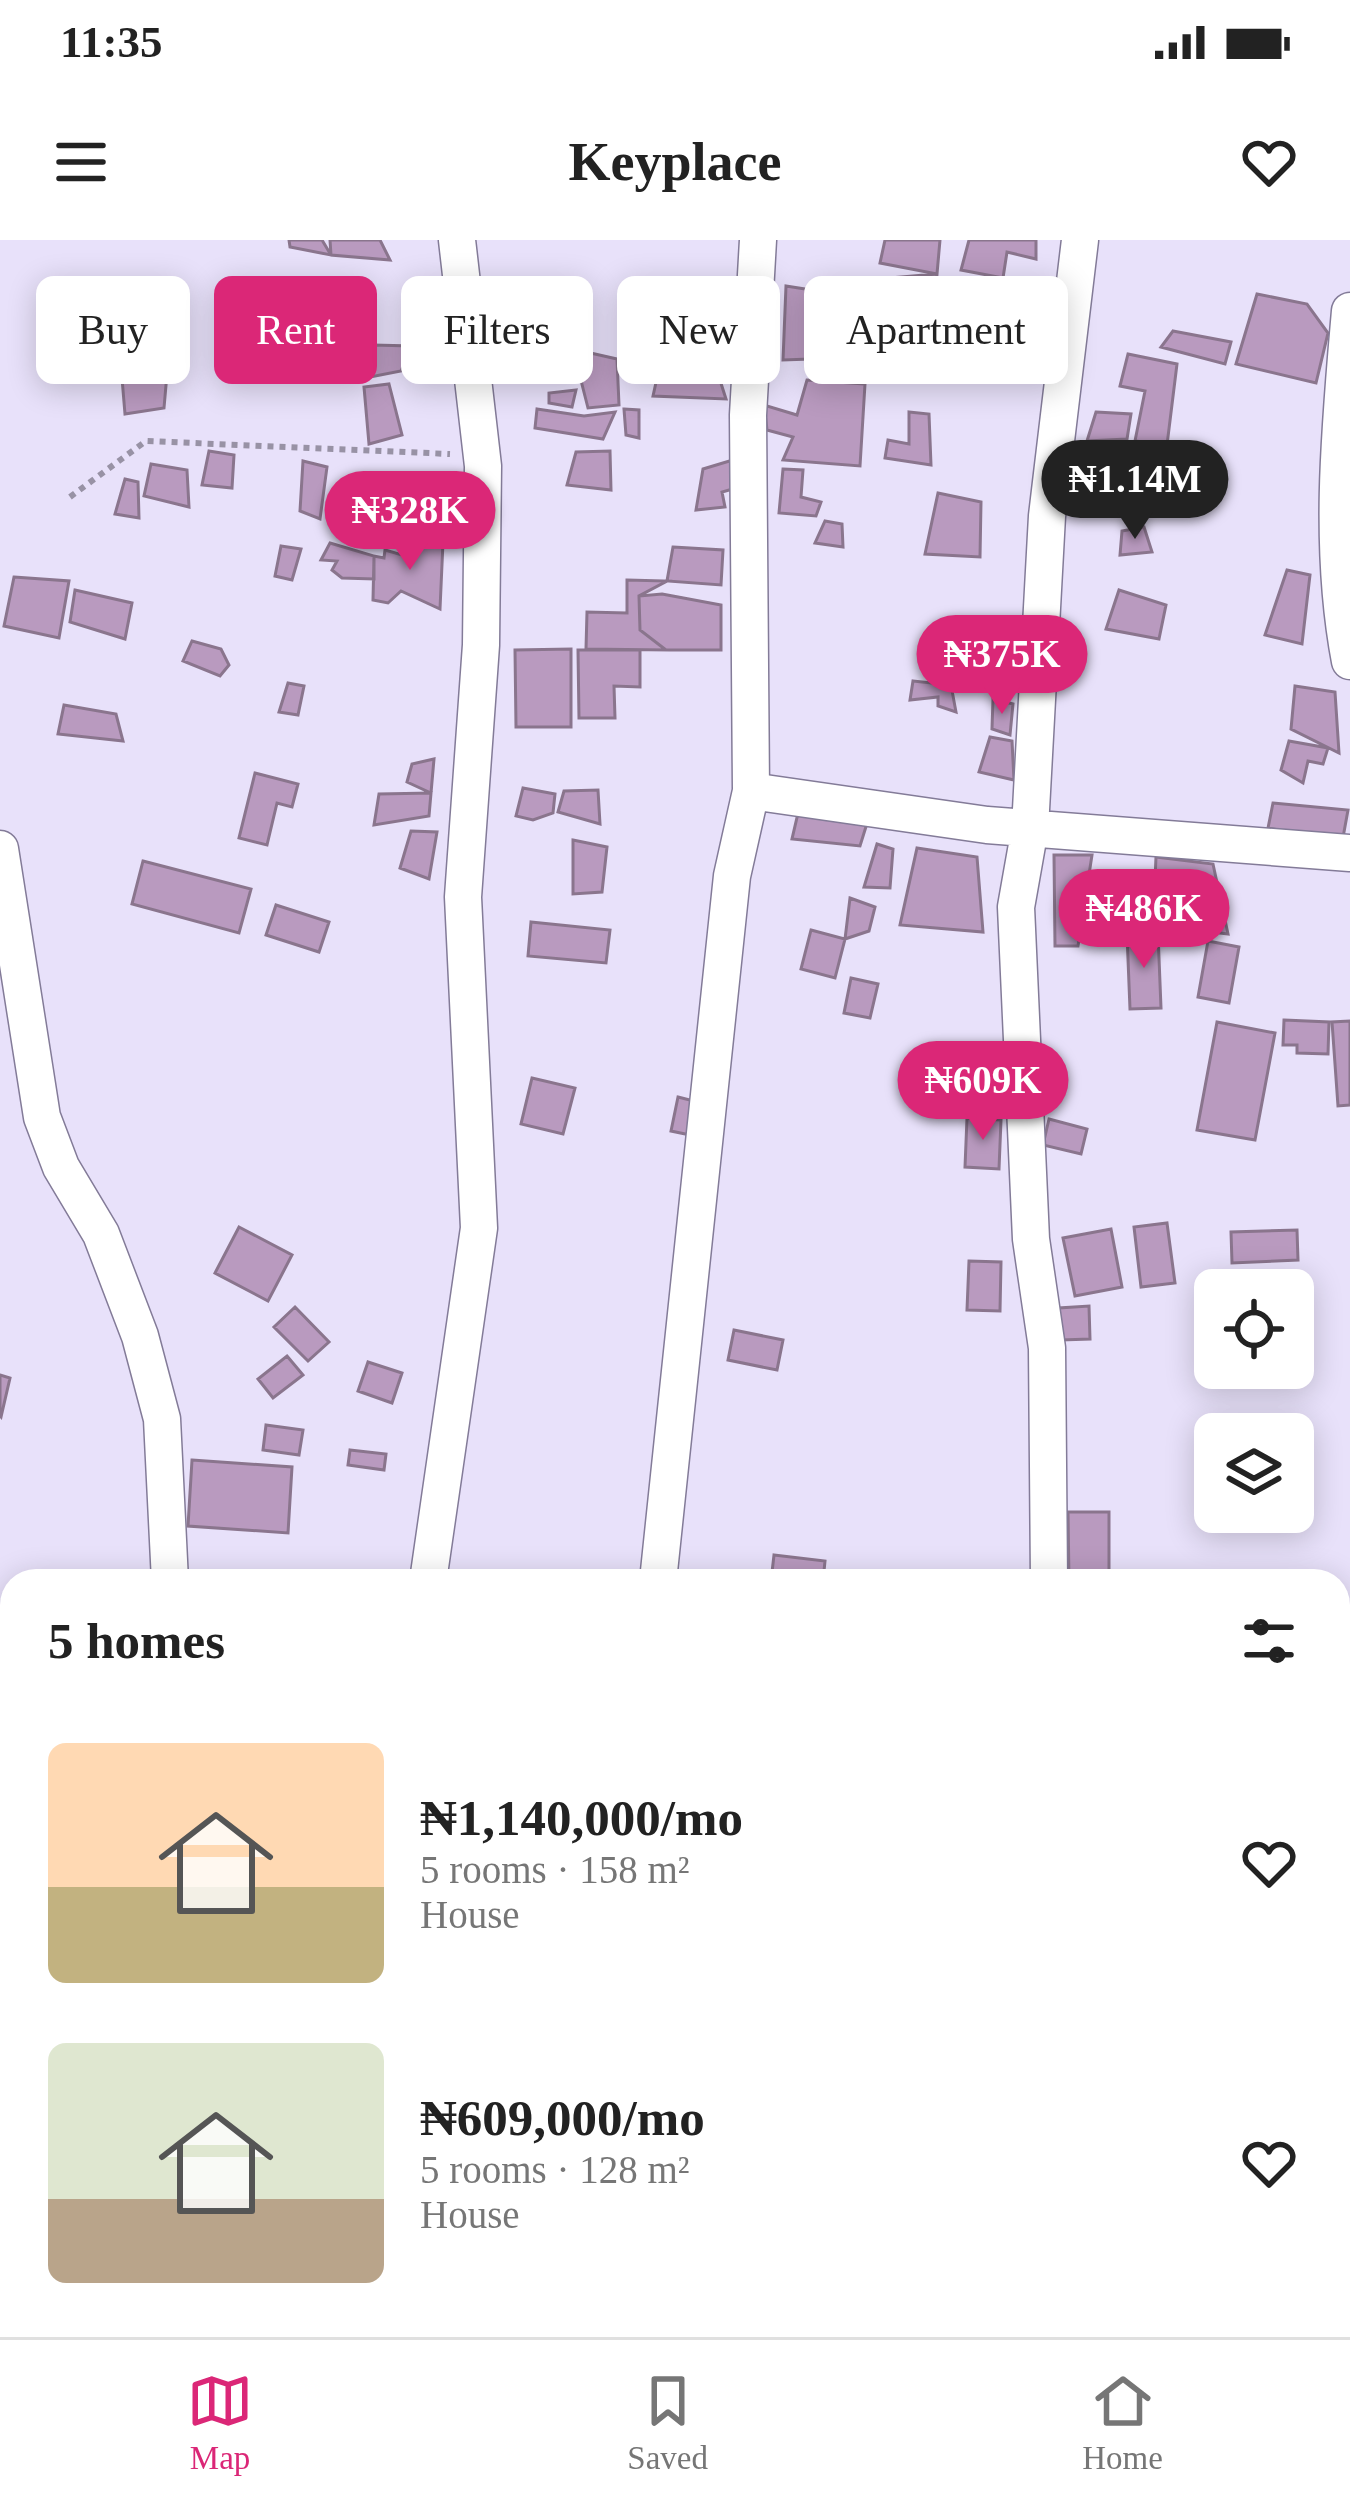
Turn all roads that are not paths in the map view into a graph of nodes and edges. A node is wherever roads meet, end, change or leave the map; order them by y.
1 (457, 240) edge
2 (758, 240) edge
3 (1080, 240) edge
4 (1350, 311) edge
5 (1350, 661) edge
6 (751, 791) junction
7 (1030, 828) junction
8 (0, 849) edge
9 (1350, 853) edge
10 (1, 859) edge
11 (169, 1569) edge
12 (430, 1569) edge
13 (659, 1569) edge
14 (1049, 1569) edge

1 - 12 street
2 - 6 street
3 - 7 street
4 - 5 street
6 - 7 street
6 - 13 street
7 - 9 street
7 - 14 street
8 - 10 street
10 - 11 street

